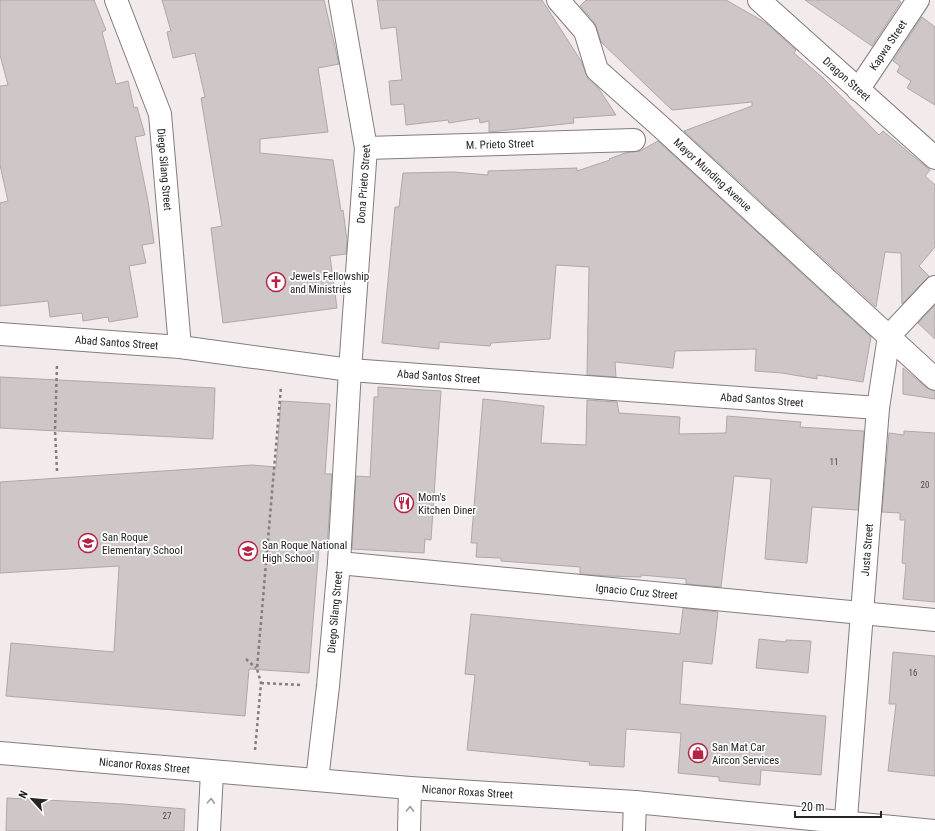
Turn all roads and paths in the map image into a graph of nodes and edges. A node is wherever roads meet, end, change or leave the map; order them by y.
1 (116, 0) edge
2 (340, 0) edge
3 (558, 0) edge
4 (759, 0) edge
5 (918, 0) edge
6 (858, 90) junction
7 (634, 140) dead end
8 (366, 148) junction
9 (935, 158) edge
10 (935, 287) edge
11 (0, 334) edge
12 (889, 336) junction
13 (180, 347) junction
14 (350, 370) junction
15 (935, 379) edge
16 (56, 380) dead end
17 (281, 382) dead end
18 (878, 408) junction
19 (57, 471) dead end
20 (339, 563) junction
21 (862, 612) junction
22 (935, 620) edge
23 (246, 659) dead end
24 (257, 669) junction
25 (261, 683) junction
26 (328, 686) junction
27 (0, 753) edge
28 (212, 772) junction
29 (252, 775) junction
30 (317, 780) junction
31 (410, 788) junction
32 (635, 802) junction
33 (845, 826) edge
34 (209, 831) edge
35 (409, 831) edge
36 (634, 831) edge
37 (935, 831) edge

1 - 13 street, Diego Silang Street
2 - 8 street, Dona Prieto Street
3 - 12 street, Mayor Munding Avenue
4 - 6 street, Dragon Street
5 - 6 street, Kapwa Street
6 - 9 street, Dragon Street
7 - 8 street, M. Prieto Street
8 - 14 street, Dona Prieto Street
10 - 12 street
11 - 13 street, Abad Santos Street
12 - 15 street, Mayor Munding Avenue
12 - 18 street, Justa Street
13 - 14 street, Abad Santos Street
14 - 18 street, Abad Santos Street
14 - 20 street, Diego Silang Street
16 - 19 path
17 - 24 path
18 - 21 street, Justa Street
20 - 21 street, Ignacio Cruz Street
20 - 26 street, Diego Silang Street
21 - 22 street, Ignacio Cruz Street
21 - 33 street, Justa Street
23 - 24 path
24 - 25 path
25 - 26 path
25 - 29 path
26 - 30 street, Diego Silang Street
27 - 28 street, Nicanor Roxas Street
28 - 29 street, Nicanor Roxas Street
34 -> 28 street
29 - 30 street, Nicanor Roxas Street
30 - 31 street, Nicanor Roxas Street
31 - 32 street, Nicanor Roxas Street
35 -> 31 street
32 - 33 street, Nicanor Roxas Street
32 - 36 street
33 - 37 street, Nicanor Roxas Street

